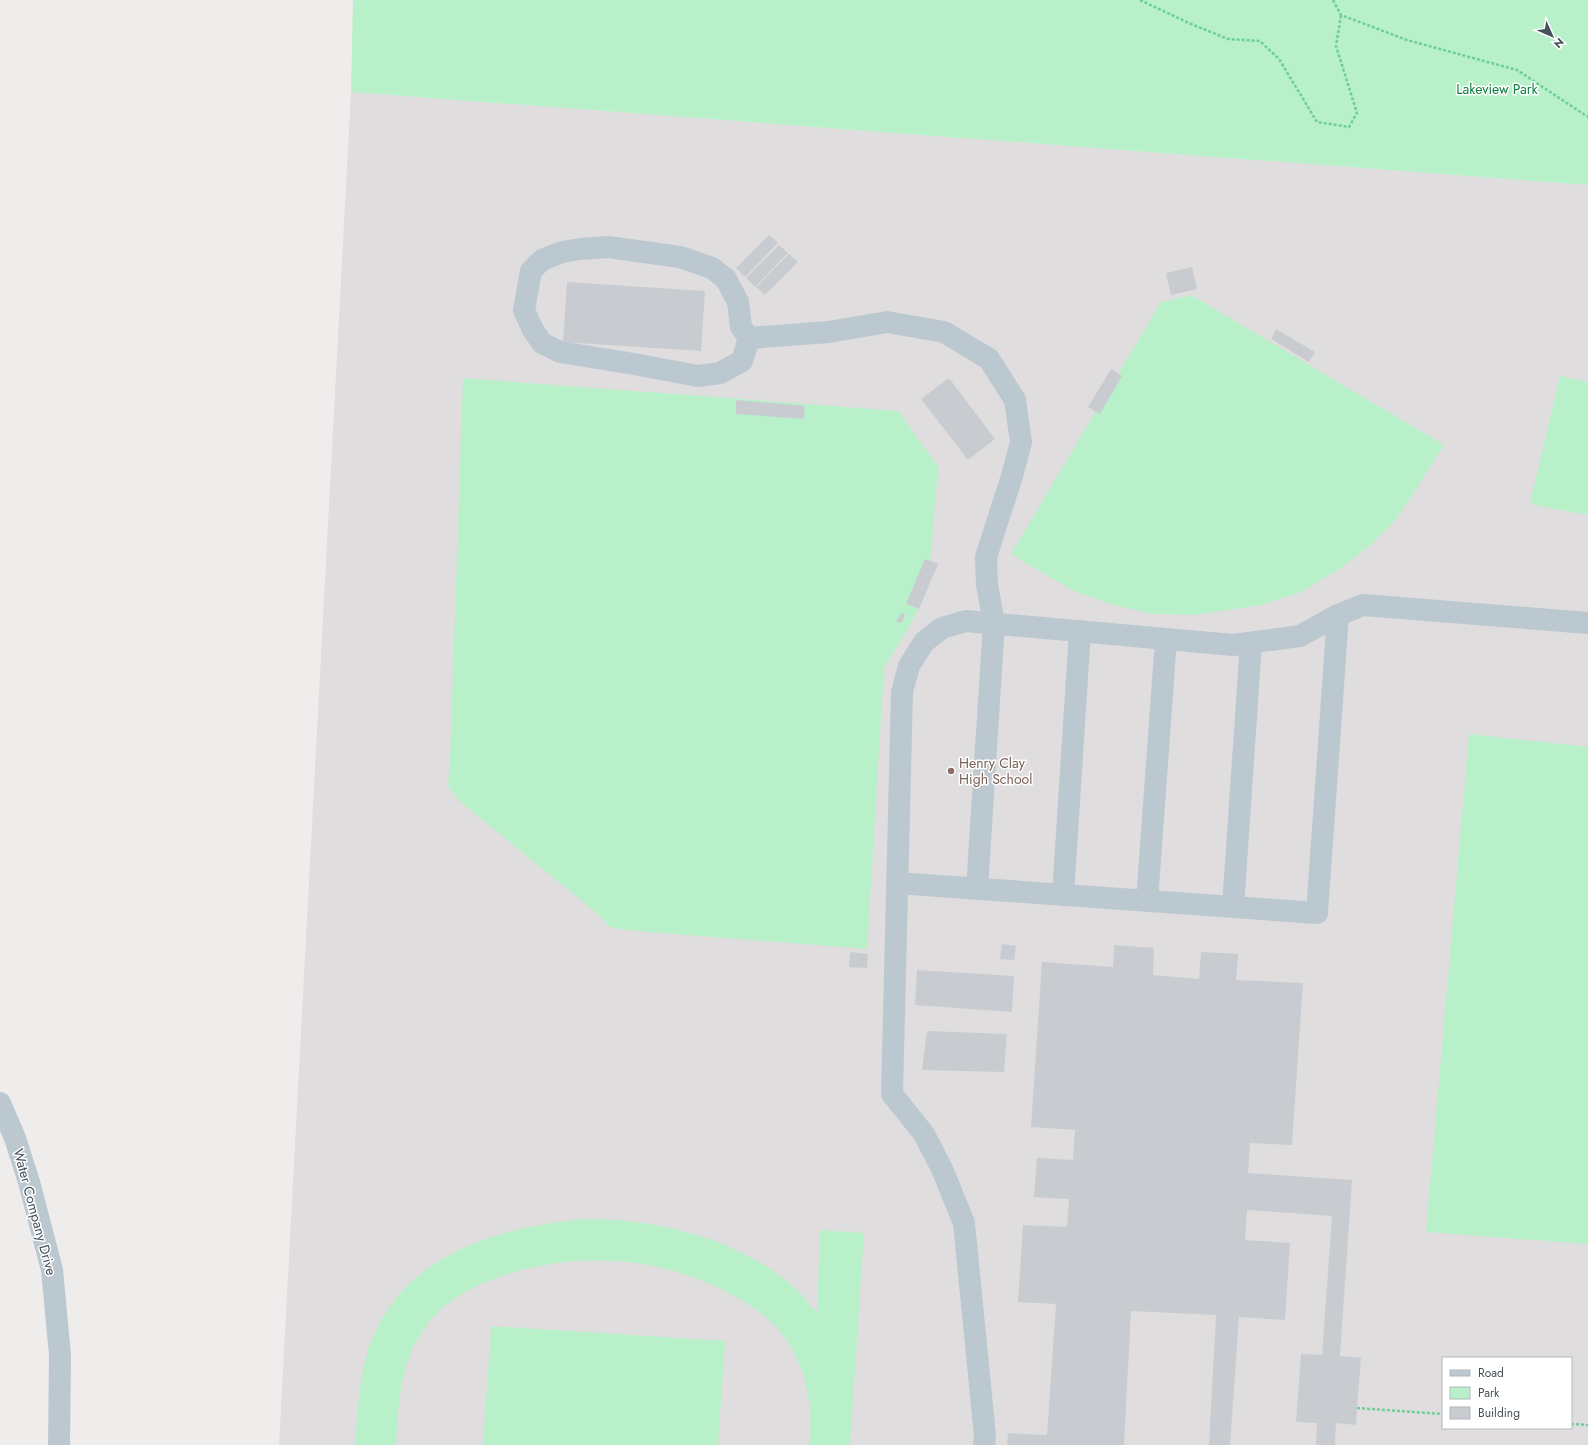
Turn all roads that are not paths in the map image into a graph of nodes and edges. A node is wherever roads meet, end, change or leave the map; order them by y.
1 (749, 338) junction
2 (1338, 616) junction
3 (994, 623) junction
4 (1588, 623) edge
5 (1080, 631) junction
6 (1166, 639) junction
7 (1251, 643) junction
8 (897, 883) junction
9 (977, 888) junction
10 (1063, 895) junction
11 (1147, 900) junction
12 (1233, 906) junction
13 (0, 1102) edge
14 (59, 1445) edge
15 (984, 1445) edge

1 - 1 street
1 - 3 street
2 - 4 street
2 - 7 street
2 - 12 street
3 - 5 street
3 - 8 street
3 - 9 street
5 - 6 street
5 - 10 street
6 - 7 street
6 - 11 street
7 - 12 street
8 - 9 street
8 - 15 street
9 - 10 street
10 - 11 street
11 - 12 street
13 - 14 street, Water Company Drive

